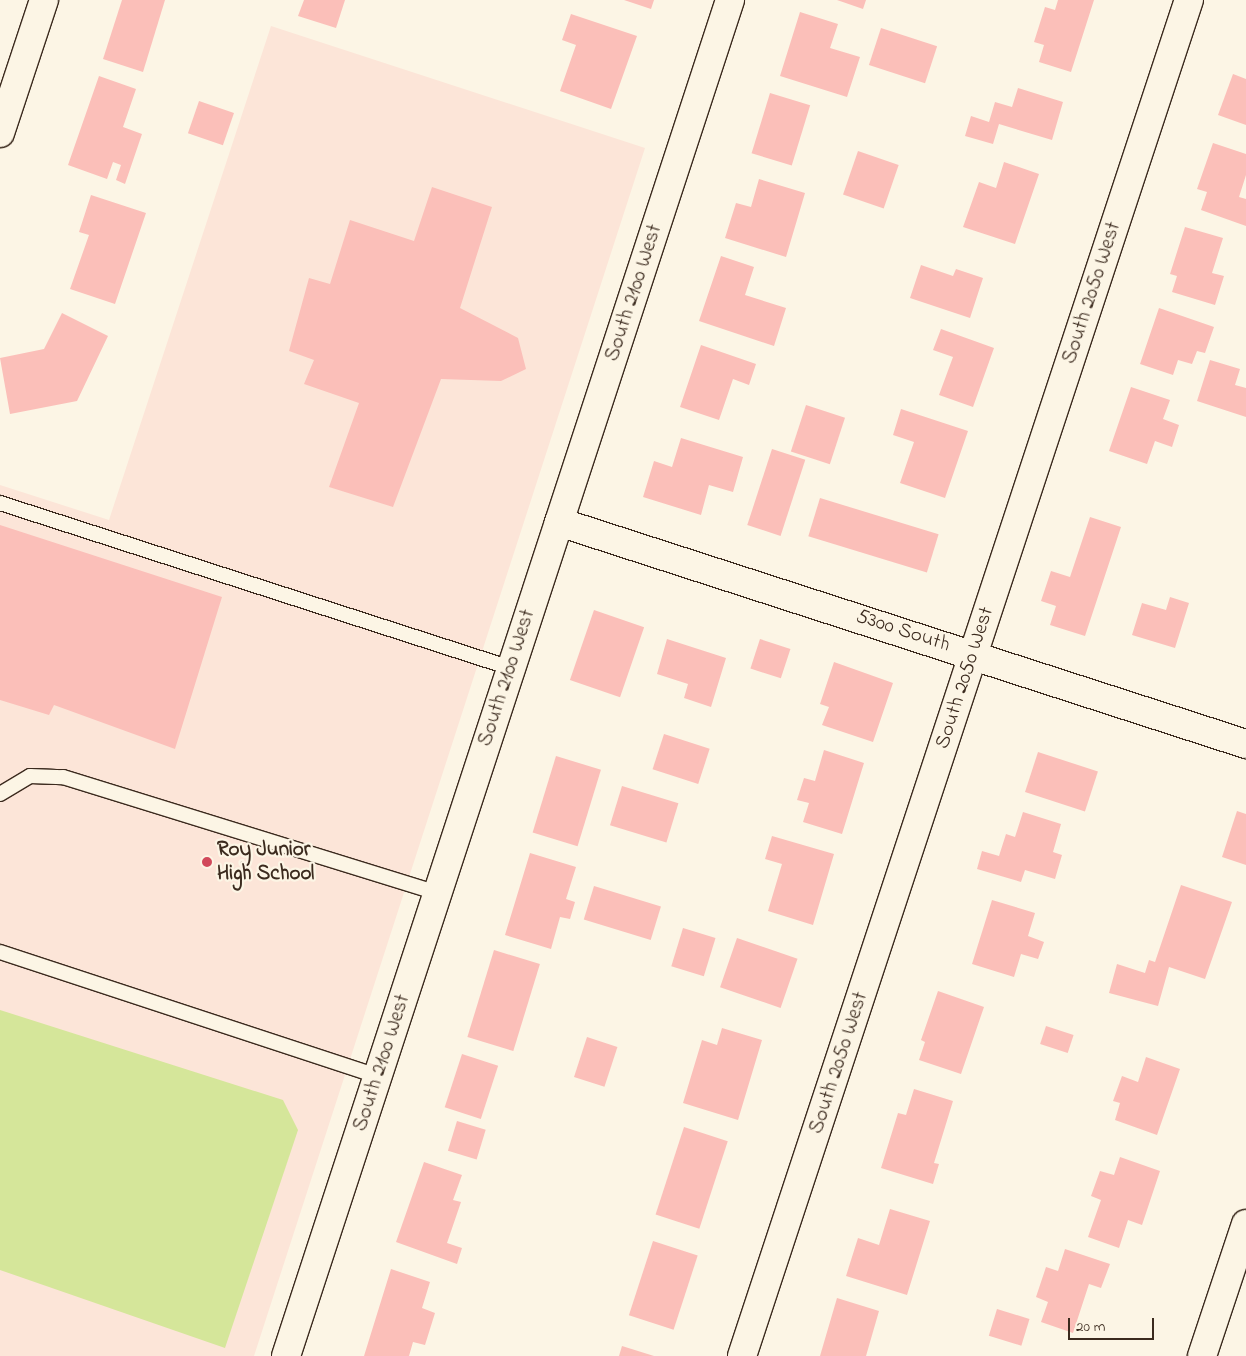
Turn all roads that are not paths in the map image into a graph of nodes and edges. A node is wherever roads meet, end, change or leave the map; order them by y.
1 (44, 0) edge
2 (730, 0) edge
3 (1189, 0) edge
4 (0, 133) edge
5 (0, 503) edge
6 (559, 522) junction
7 (973, 654) junction
8 (512, 668) junction
9 (1246, 744) edge
10 (0, 794) edge
11 (438, 894) junction
12 (0, 952) edge
13 (378, 1076) junction
14 (1246, 1224) edge
15 (286, 1356) edge
16 (742, 1356) edge
17 (1202, 1356) edge

1 - 4 street
2 - 6 street, South 2100 West
3 - 7 street, South 2050 West
5 - 8 lane
6 - 7 street, 5300 South
6 - 8 street, South 2100 West
7 - 9 street, 5300 South
7 - 16 street, South 2050 West
8 - 11 street, South 2100 West
10 - 11 lane
11 - 13 street, South 2100 West
12 - 13 lane
13 - 15 street, South 2100 West
14 - 17 street

